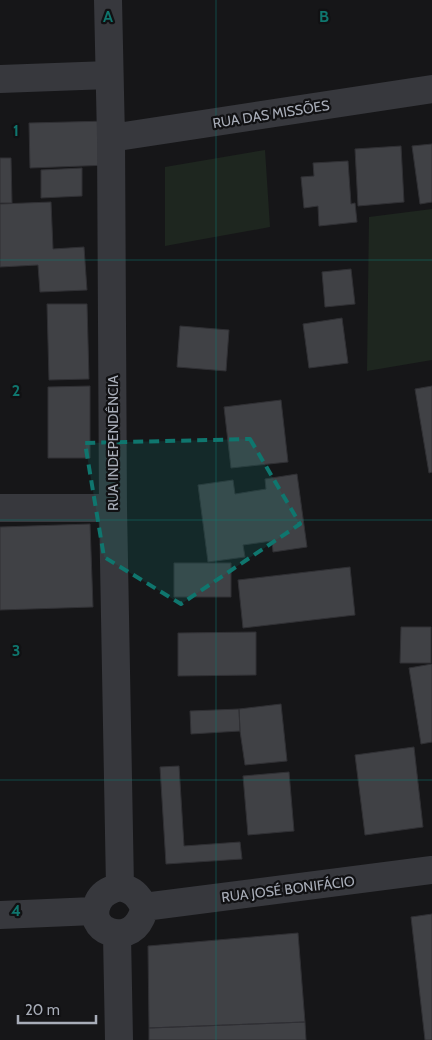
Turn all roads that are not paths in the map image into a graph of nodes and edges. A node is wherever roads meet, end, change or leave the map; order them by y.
1 (108, 0) edge
2 (109, 75) junction
3 (0, 79) edge
4 (432, 90) edge
5 (111, 138) junction
6 (0, 508) edge
7 (113, 508) junction
8 (432, 870) edge
9 (120, 887) junction
10 (144, 907) junction
11 (94, 911) junction
12 (0, 915) edge
13 (117, 934) junction
14 (119, 1040) edge

1 - 2 street, RUA INDEPENDÊNCIA
2 - 3 street
2 - 5 street, RUA INDEPENDÊNCIA
4 - 5 street, RUA DAS MISSÕES
5 - 7 street, RUA INDEPENDÊNCIA
6 - 7 street
7 - 9 street, RUA INDEPENDÊNCIA
8 - 10 street, RUA JOSÉ BONIFÁCIO
9 - 10 street
9 - 11 street
10 - 13 street
11 - 12 street
11 - 13 street
13 - 14 street

